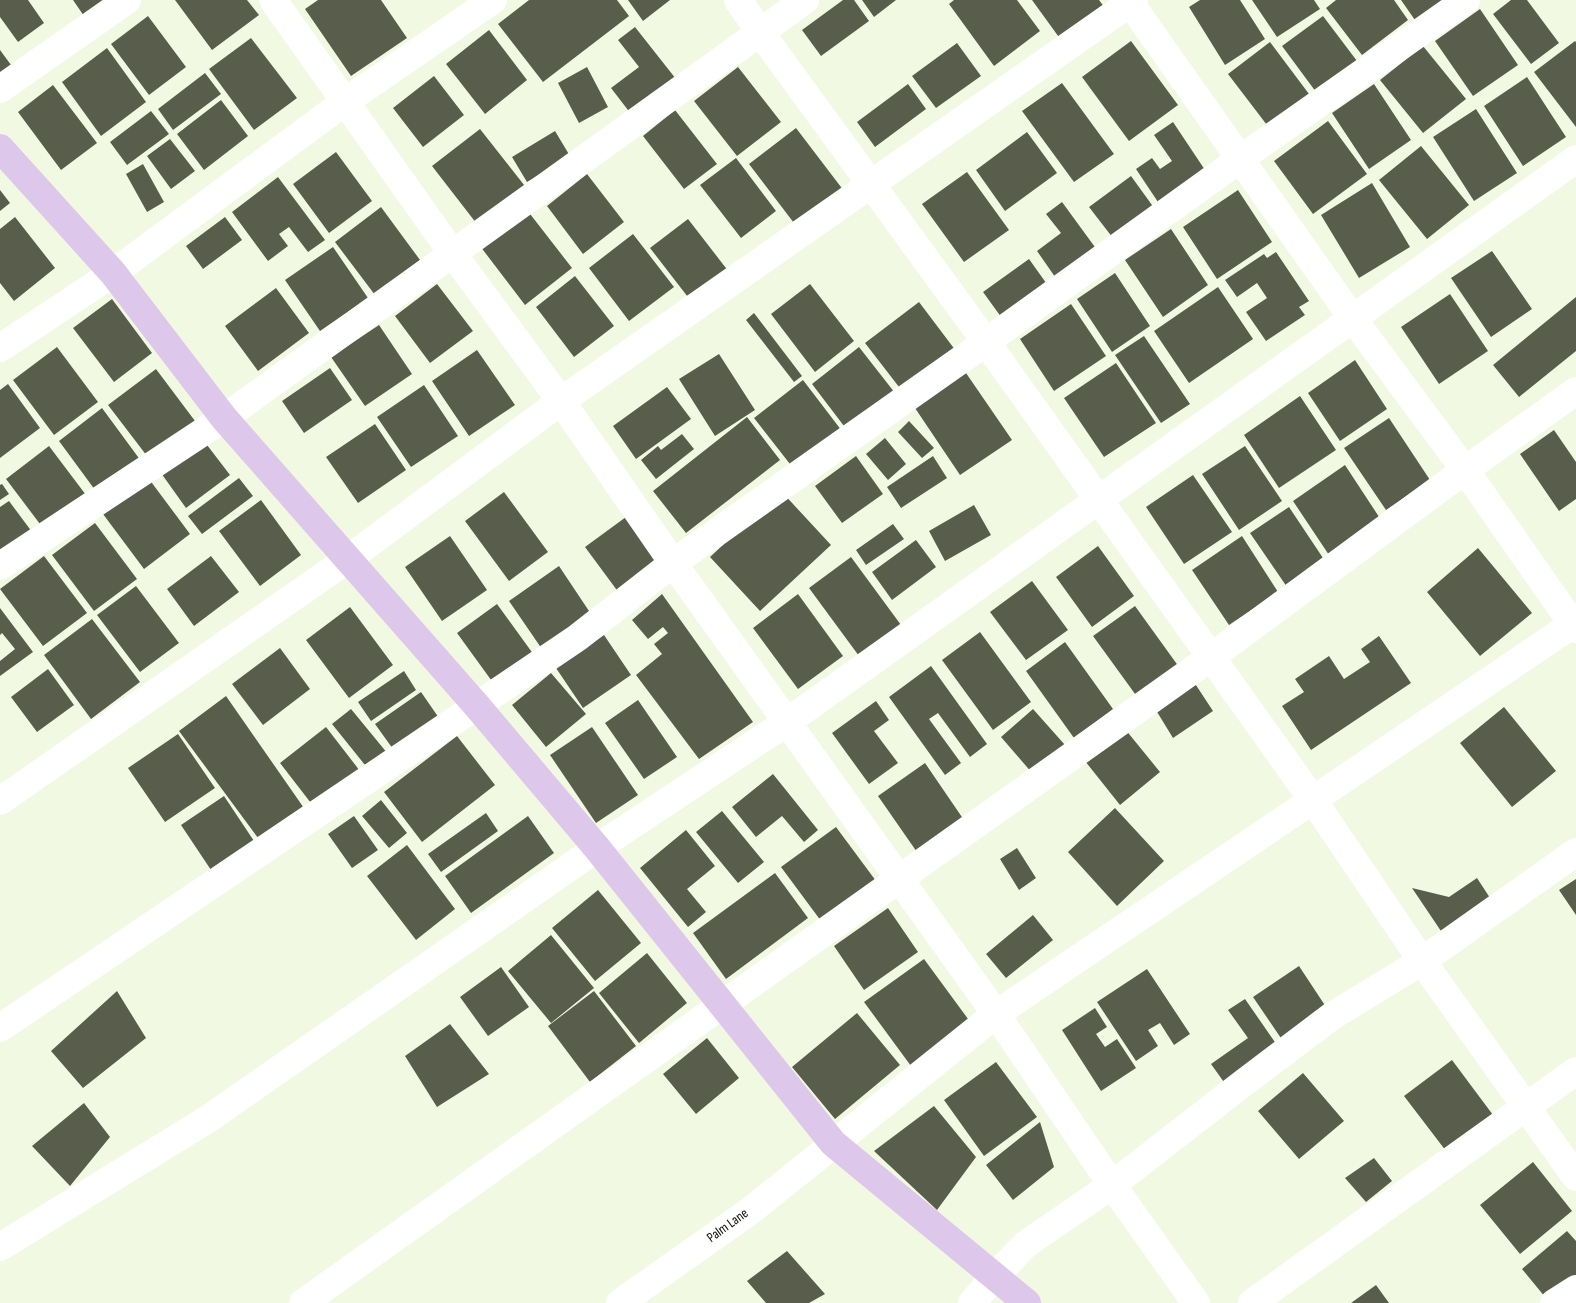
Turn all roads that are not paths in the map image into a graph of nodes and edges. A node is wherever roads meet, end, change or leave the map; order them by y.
1 (127, 0) edge
2 (273, 0) edge
3 (493, 0) edge
4 (738, 0) edge
5 (805, 0) edge
6 (1466, 0) edge
7 (1131, 1) edge
8 (760, 32) junction
9 (0, 90) edge
10 (346, 101) junction
11 (0, 148) edge
12 (1240, 159) junction
13 (1576, 159) edge
14 (872, 183) junction
15 (453, 254) junction
16 (113, 273) junction
17 (1353, 319) junction
18 (986, 342) junction
19 (0, 348) edge
20 (1576, 391) edge
21 (562, 401) junction
22 (224, 418) junction
23 (1465, 470) junction
24 (1099, 500) junction
25 (348, 559) junction
26 (672, 562) junction
27 (0, 566) edge
28 (1575, 625) edge
29 (1211, 657) junction
30 (477, 706) junction
31 (787, 722) junction
32 (1313, 800) junction
33 (0, 801) edge
34 (597, 848) junction
35 (1576, 852) edge
36 (899, 878) junction
37 (1422, 961) junction
38 (723, 1006) junction
39 (996, 1014) junction
40 (0, 1028) edge
41 (1576, 1071) edge
42 (1526, 1107) junction
43 (834, 1143) junction
44 (1576, 1177) edge
45 (1112, 1185) junction
46 (0, 1247) edge
47 (994, 1277) junction
48 (1576, 1289) edge
49 (303, 1303) edge
50 (620, 1303) edge
51 (972, 1303) edge
52 (1027, 1303) edge
53 (1196, 1303) edge
54 (1252, 1303) edge
55 (1554, 1303) edge

1 - 9 street
2 - 10 street
3 - 10 street
4 - 8 street
5 - 8 street
6 - 12 street
7 - 12 street
7 - 14 street
8 - 14 street
8 - 15 street
10 - 15 street
10 - 16 street
11 - 16 main road
12 - 17 street
12 - 18 street
13 - 17 street
14 - 18 street
14 - 21 street
15 - 21 street
15 - 22 street
16 - 19 street
16 - 22 main road
17 - 23 street
17 - 24 street
18 - 24 street
18 - 26 street
20 - 23 street
21 - 25 street
21 - 26 street
22 - 25 main road
22 - 27 street
23 - 28 street
23 - 29 street
24 - 29 street
24 - 31 street
25 - 30 main road
25 - 33 street
26 - 30 street
26 - 31 street
28 - 32 street, Palm Lane
29 - 32 street
29 - 36 street
30 - 34 main road
30 - 40 street
31 - 34 street
31 - 36 street
32 - 37 street
32 - 39 street, Palm Lane
34 - 38 main road
34 - 46 street
35 - 37 street
36 - 38 street
36 - 39 street
37 - 42 street
37 - 45 street
38 - 43 main road
38 - 49 street
39 - 43 street, Palm Lane
39 - 45 street
41 - 42 street
42 - 44 street
42 - 54 street
43 - 47 main road
43 - 50 street, Palm Lane
45 - 47 street
45 - 53 street
47 - 51 street
47 - 52 main road
48 - 55 street

